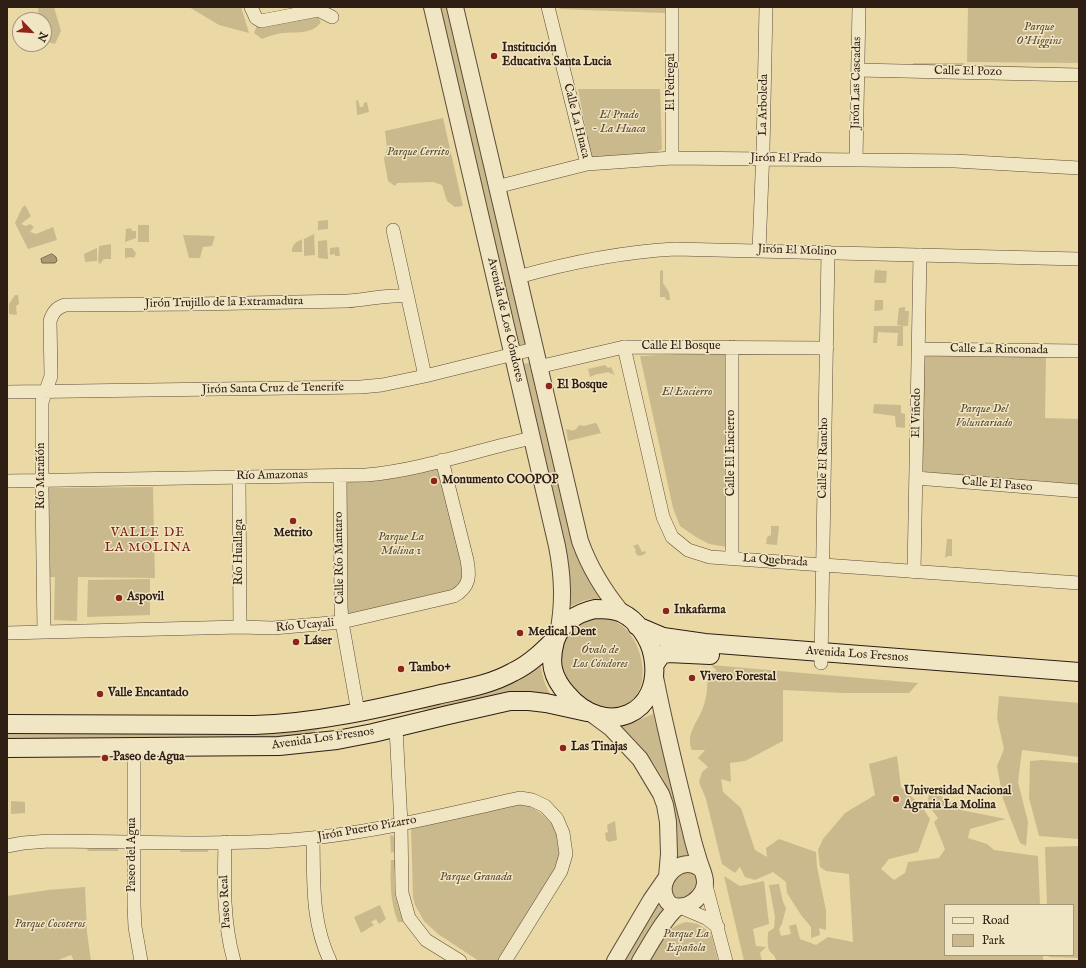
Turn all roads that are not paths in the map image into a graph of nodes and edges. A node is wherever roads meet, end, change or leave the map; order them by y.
1 (432, 7) edge
2 (455, 7) edge
3 (548, 7) edge
4 (672, 7) edge
5 (766, 7) edge
6 (859, 7) edge
7 (252, 10) edge
8 (332, 17) dead end
9 (858, 70) junction
10 (1079, 75) edge
11 (672, 158) junction
12 (763, 158) junction
13 (856, 160) junction
14 (587, 164) junction
15 (1079, 168) edge
16 (496, 186) junction
17 (393, 230) dead end
18 (759, 250) junction
19 (828, 252) junction
20 (920, 255) junction
21 (1079, 258) edge
22 (518, 277) junction
23 (407, 296) junction
24 (50, 321) joint
25 (624, 347) junction
26 (732, 347) junction
27 (826, 348) junction
28 (534, 349) junction
29 (918, 349) junction
30 (1079, 351) edge
31 (513, 354) junction
32 (538, 367) junction
33 (425, 376) junction
34 (7, 392) edge
35 (46, 392) junction
36 (532, 438) junction
37 (442, 460) junction
38 (340, 475) junction
39 (239, 477) junction
40 (916, 478) junction
41 (7, 480) edge
42 (42, 480) junction
43 (1079, 491) edge
44 (732, 558) junction
45 (822, 564) junction
46 (914, 572) junction
47 (1079, 582) edge
48 (622, 613) junction
49 (342, 622) junction
50 (637, 626) junction
51 (240, 627) junction
52 (44, 632) junction
53 (7, 633) edge
54 (557, 636) junction
55 (821, 658) junction
56 (655, 671) junction
57 (1079, 672) edge
58 (1079, 684) edge
59 (358, 712) junction
60 (589, 713) junction
61 (7, 724) edge
62 (396, 728) junction
63 (7, 748) edge
64 (134, 748) junction
65 (402, 824) junction
66 (313, 838) junction
67 (668, 840) junction
68 (133, 841) junction
69 (225, 842) junction
70 (7, 846) edge
71 (703, 876) junction
72 (667, 877) junction
73 (651, 900) junction
74 (679, 907) junction
75 (696, 914) junction
76 (662, 926) junction
77 (718, 927) junction
78 (141, 961) edge
79 (234, 961) edge
80 (330, 961) edge
81 (460, 961) edge
82 (505, 961) edge
83 (615, 961) edge
84 (640, 961) edge
85 (726, 961) edge

1 - 31 street, Avenida de Los Cóndores
2 - 16 street, Avenida de Los Cóndores
3 - 14 street, Calle La Huaca
4 - 11 street, El Pedregal
5 - 12 street, La Arboleda
6 - 9 street, Jirón Las Cascadas
7 - 8 street
9 - 10 street, Calle El Pozo
9 - 13 street, Jirón Las Cascadas
11 - 12 street, Jirón El Prado
11 - 14 street, Jirón El Prado
12 - 13 street, Jirón El Prado
12 - 18 street, La Arboleda
13 - 15 street, Jirón El Prado
14 - 16 street, Jirón El Prado
16 - 22 street, Avenida de Los Cóndores
17 - 23 street
18 - 19 street, Jirón El Molino
18 - 22 street, Jirón El Molino
19 - 20 street, Jirón El Molino
19 - 27 street, Calle El Rancho
20 - 21 street, Jirón El Molino
20 - 29 street, El Viñedo
22 - 28 street, Avenida de Los Cóndores
23 - 24 street, Jirón Trujillo de la Extramadura
23 - 33 street
24 - 35 street, Río Marañón
25 - 26 street, Calle El Bosque
25 - 32 street, Calle El Bosque
25 - 44 street, La Quebrada
26 - 27 street, Calle El Bosque
26 - 44 street, Calle El Encierro
27 - 45 street, Calle El Rancho
28 - 31 street, Jirón Santa Cruz de Tenerife
28 - 32 street, Avenida de Los Cóndores
29 - 30 street, Calle La Rinconada
29 - 40 street, El Viñedo
31 - 33 street, Jirón Santa Cruz de Tenerife
31 - 36 street, Avenida de Los Cóndores
32 - 48 street, Avenida de Los Cóndores
33 - 35 street, Jirón Santa Cruz de Tenerife
34 - 35 street, Jirón Santa Cruz de Tenerife
35 - 42 street, Río Marañón
36 - 37 street, Río Amazonas
36 - 54 street, Avenida de Los Cóndores
37 - 38 street, Río Amazonas
37 - 49 street, Río Ucayali
38 - 39 street, Río Amazonas
38 - 49 street, Calle Río Mantaro
39 - 42 street, Río Amazonas
39 - 51 street, Río Huallaga
40 - 43 street, Calle El Paseo
40 - 46 street, El Viñedo
41 - 42 street, Río Amazonas
42 - 52 street, Río Marañón
44 - 45 street, La Quebrada
45 - 46 street, La Quebrada
45 - 55 street, Calle El Rancho
46 - 47 street, La Quebrada
48 - 50 main road
48 - 54 main road
49 - 51 street, Río Ucayali
49 - 59 street, Calle Río Mantaro
50 - 55 main road, Avenida Los Fresnos
50 - 56 main road
51 - 52 street, Río Ucayali
52 - 53 street, Río Ucayali
54 - 59 main road, Avenida Los Fresnos
54 - 60 main road
55 - 56 main road, Avenida Los Fresnos
55 - 57 main road, Avenida Los Fresnos
55 - 58 main road, Avenida Los Fresnos
56 - 60 main road
56 - 71 street
59 - 61 main road, Avenida Los Fresnos
60 - 62 main road, Avenida Los Fresnos
60 - 67 street
62 - 64 main road, Avenida Los Fresnos
62 - 65 street
63 - 64 main road, Avenida Los Fresnos
64 - 68 street, Paseo del Agua
65 - 66 street, Jirón Puerto Pizarro
65 - 81 street
65 - 82 street, Jirón Puerto Pizarro
66 - 69 street, Jirón Puerto Pizarro
66 - 80 street
67 - 72 street
67 - 73 street
68 - 69 street, Jirón Puerto Pizarro
68 - 70 street, Jirón Puerto Pizarro
68 - 78 street, Paseo del Agua
69 - 79 street, Paseo Real
71 - 72 street
71 - 74 street
71 - 77 street
72 - 73 street
72 - 74 street
73 - 83 street
74 - 75 street
74 - 76 street
75 - 76 street
75 - 77 street
76 - 84 street
77 - 85 street

